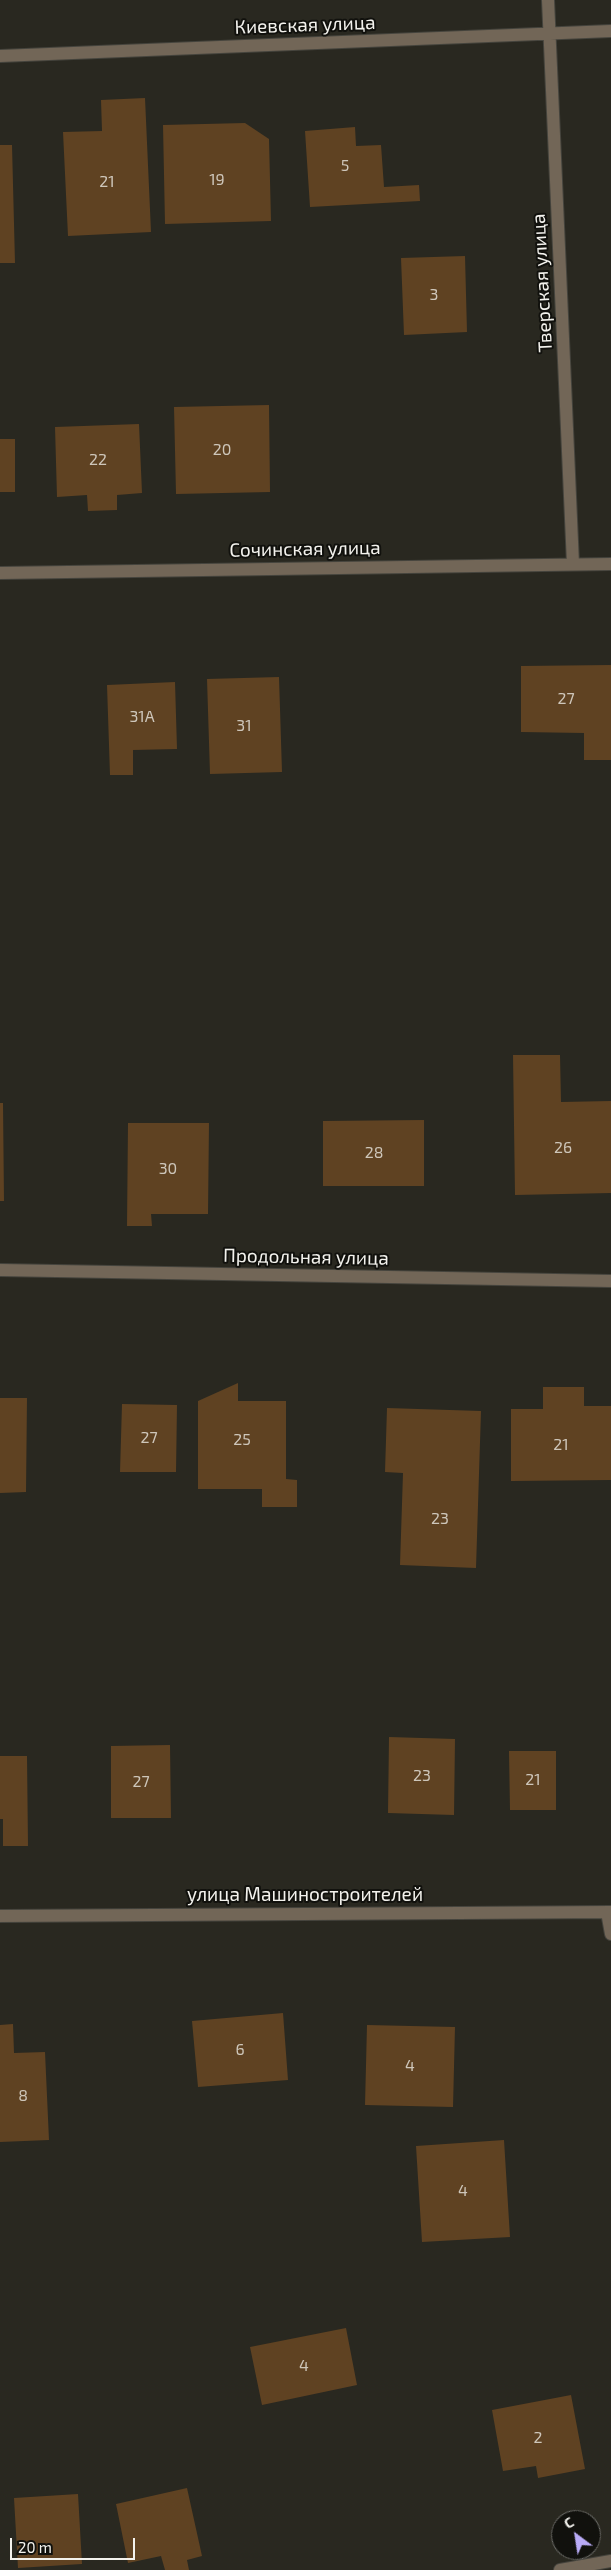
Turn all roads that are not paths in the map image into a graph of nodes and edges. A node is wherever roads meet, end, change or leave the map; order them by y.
1 (548, 0) edge
2 (611, 31) edge
3 (550, 34) junction
4 (0, 56) edge
5 (573, 564) junction
6 (611, 564) edge
7 (0, 573) edge
8 (0, 1270) edge
9 (611, 1280) edge
10 (609, 1912) edge
11 (0, 1916) edge
12 (611, 1934) edge
13 (611, 2561) edge
14 (560, 2570) edge

1 - 3 street, Тверская улица
2 - 3 street, Киевская улица
3 - 4 street, Киевская улица
3 - 5 street, Тверская улица
5 - 6 street, Сочинская улица
5 - 7 street, Сочинская улица
8 - 9 street, Продольная улица
10 - 11 street, улица Машиностроителей
10 - 12 street
13 - 14 street

